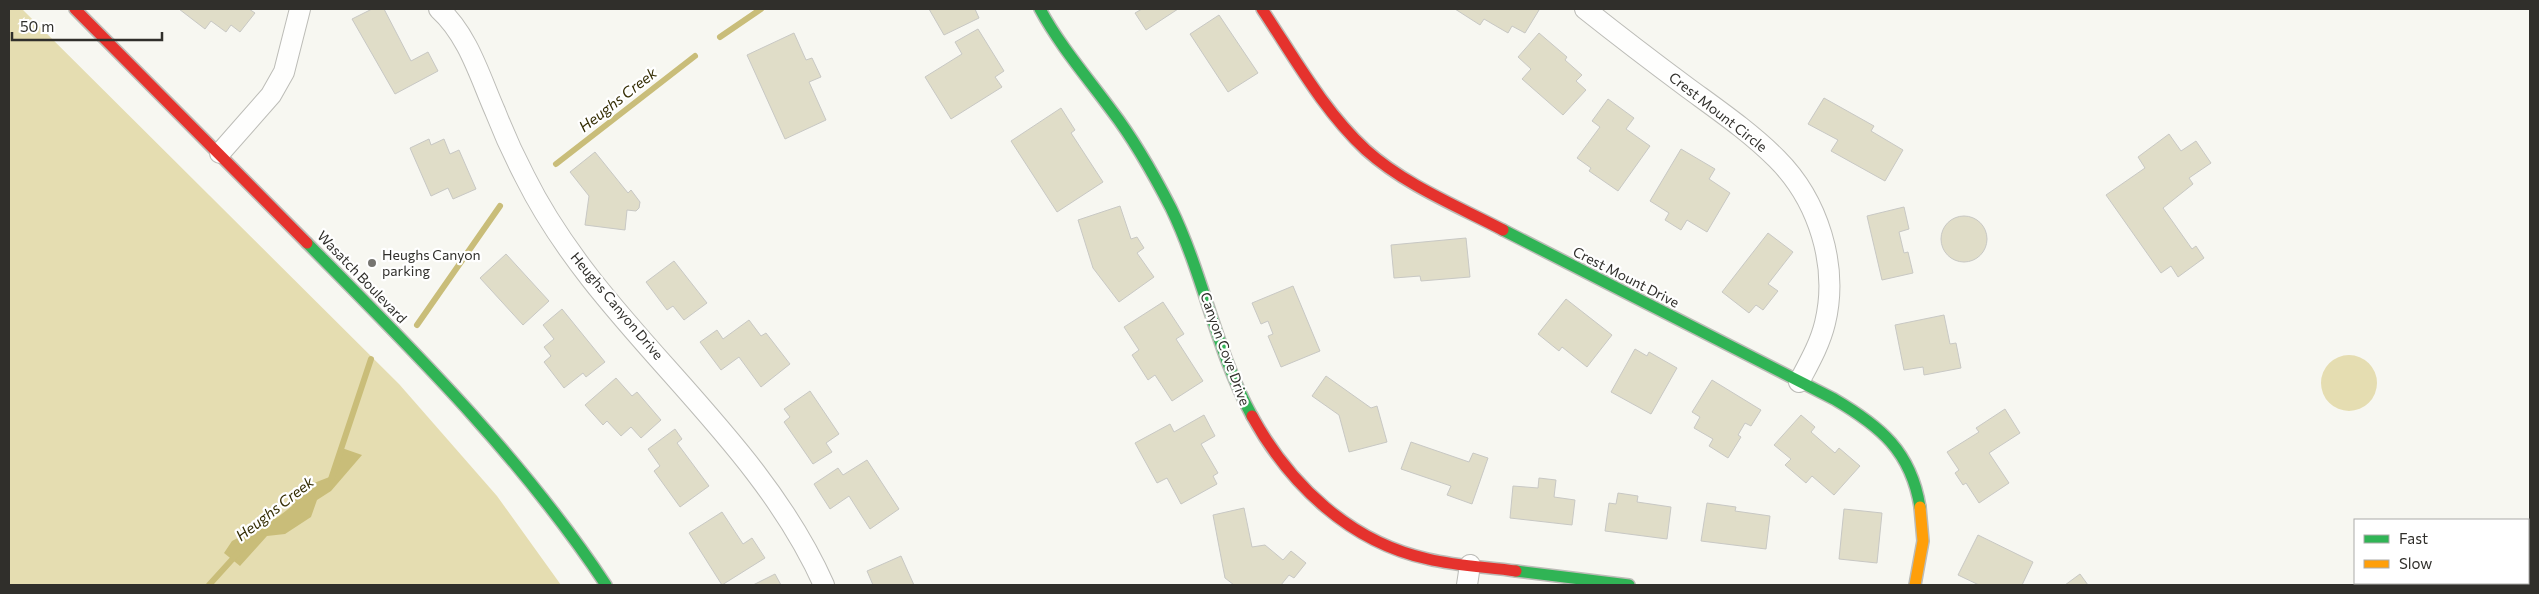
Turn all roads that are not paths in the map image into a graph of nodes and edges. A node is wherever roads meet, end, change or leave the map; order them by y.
1 (75, 9) edge
2 (300, 9) edge
3 (439, 9) edge
4 (1040, 9) edge
5 (1262, 9) edge
6 (1585, 9) edge
7 (220, 153) junction
8 (1799, 382) junction
9 (1470, 565) junction
10 (606, 585) edge
11 (824, 585) edge
12 (1467, 585) edge
13 (1629, 585) edge
14 (1915, 585) edge

1 - 7 street, Wasatch Boulevard
2 - 7 street
3 - 11 street, Heughs Canyon Drive
4 - 9 street, Canyon Cove Drive
5 - 8 street, Crest Mount Drive
6 - 8 street, Crest Mount Circle
7 - 10 street, Wasatch Boulevard
8 - 14 street, Crest Mount Drive
9 - 12 street
9 - 13 street, Canyon Cove Drive

